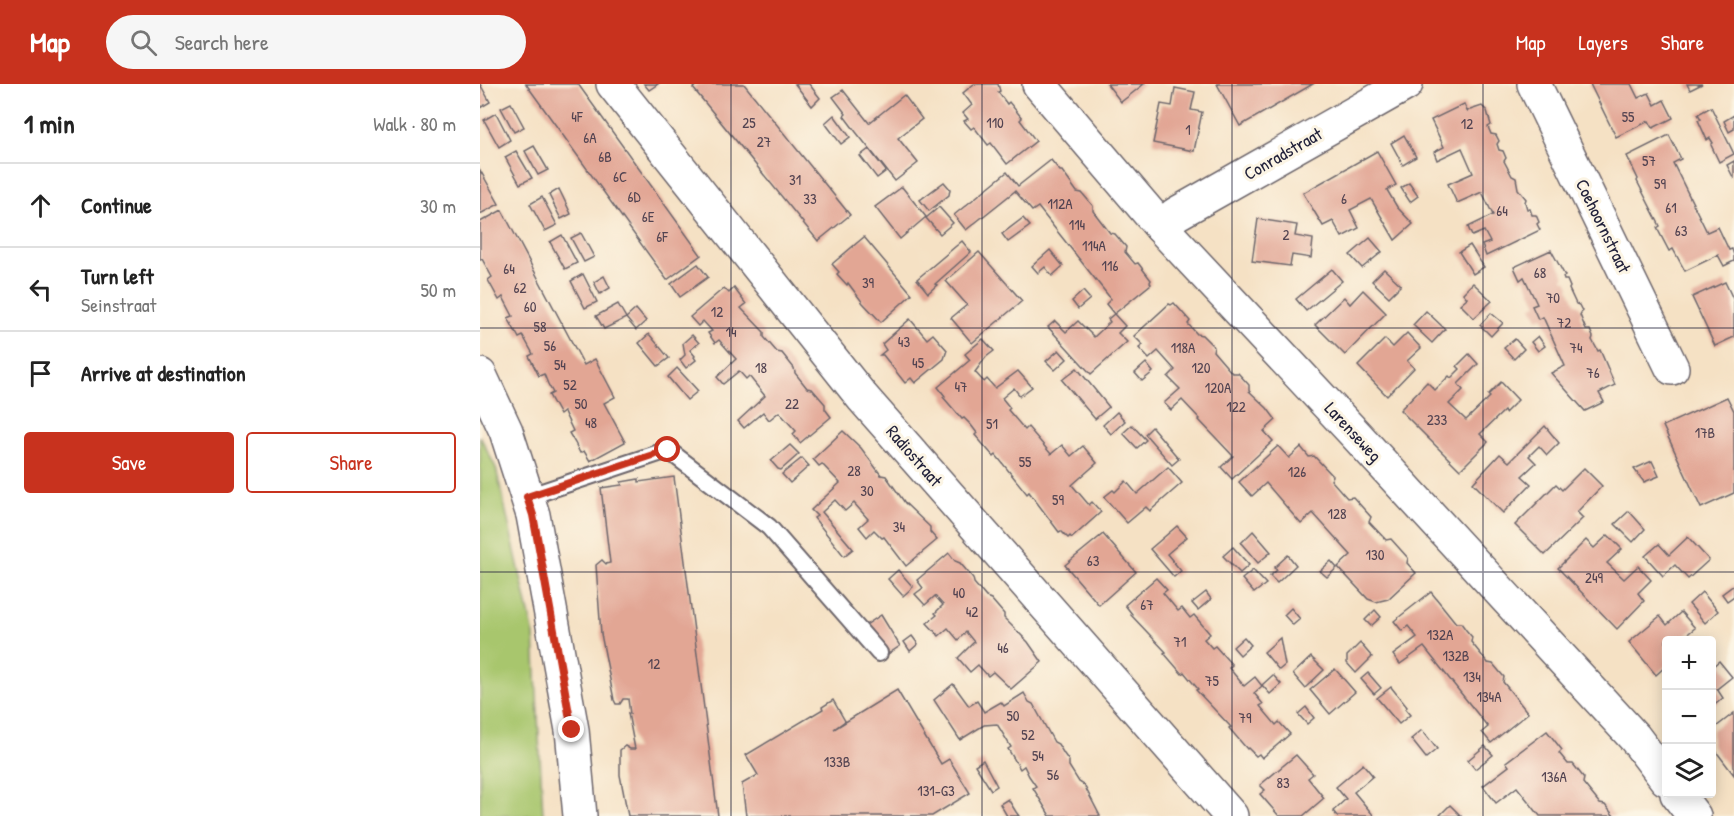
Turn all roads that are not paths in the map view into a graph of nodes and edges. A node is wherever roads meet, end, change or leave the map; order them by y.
1 (613, 84) edge
2 (1040, 84) edge
3 (1406, 84) edge
4 (1534, 84) edge
5 (1161, 227) junction
6 (1672, 368) dead end
7 (480, 375) edge
8 (527, 497) junction
9 (879, 653) dead end
10 (1662, 775) edge
11 (1680, 798) edge
12 (580, 816) edge
13 (1232, 816) edge
14 (1694, 816) edge

1 - 13 street, Radiostraat
2 - 5 street, Larenseweg
3 - 5 street, Conradstraat
4 - 6 street, Coehoornstraat
5 - 10 street, Larenseweg
7 - 8 street
8 - 9 lane
8 - 12 street
11 - 14 street

